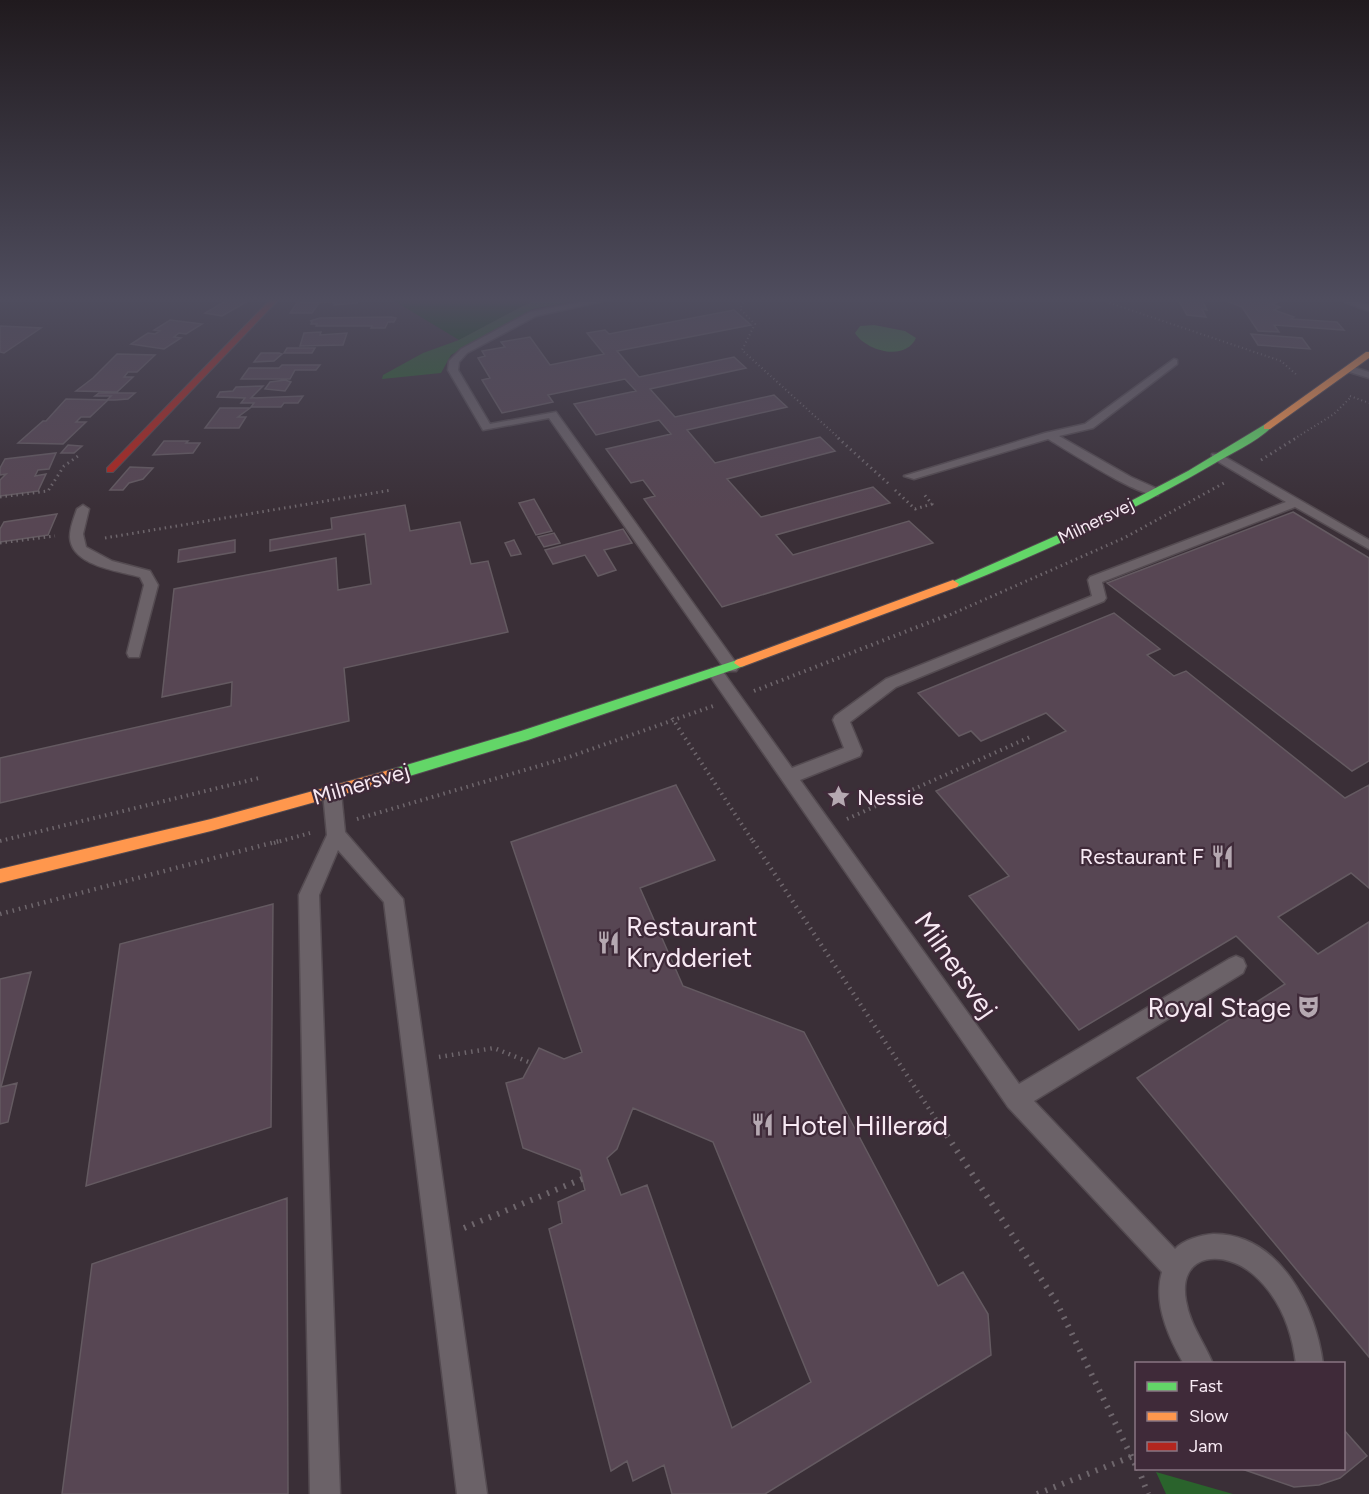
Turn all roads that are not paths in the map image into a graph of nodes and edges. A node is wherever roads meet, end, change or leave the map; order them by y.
1 (208, 369) edge
2 (453, 369) edge
3 (1166, 369) edge
4 (1350, 369) joint
5 (1369, 375) edge
6 (1049, 435) junction
7 (1216, 456) junction
8 (110, 470) dead end
9 (910, 476) road end
10 (1154, 492) junction
11 (1296, 502) junction
12 (83, 509) dead end
13 (1369, 545) edge
14 (134, 653) dead end
15 (723, 670) junction
16 (789, 777) junction
17 (332, 793) junction
18 (336, 835) junction
19 (0, 876) edge
20 (1236, 966) dead end
21 (1016, 1100) junction
22 (1176, 1268) junction
23 (1199, 1362) edge
24 (1310, 1362) edge
25 (325, 1494) edge
26 (472, 1494) edge

1 - 8 street
2 - 15 lane, Milnersvej
3 - 6 lane
4 - 5 lane
4 - 7 street, Milnersvej
6 - 9 lane
6 - 10 lane
7 - 10 street, Milnersvej
7 - 11 lane
10 - 15 street, Milnersvej
11 - 13 lane
11 - 16 lane
12 - 14 lane
15 - 16 lane, Milnersvej
15 - 17 street, Milnersvej
16 - 21 lane, Milnersvej
17 - 18 lane
17 - 19 street, Milnersvej
18 - 25 lane
18 - 26 lane
20 - 21 lane
21 - 22 lane, Milnersvej
22 - 23 lane
22 - 24 lane

